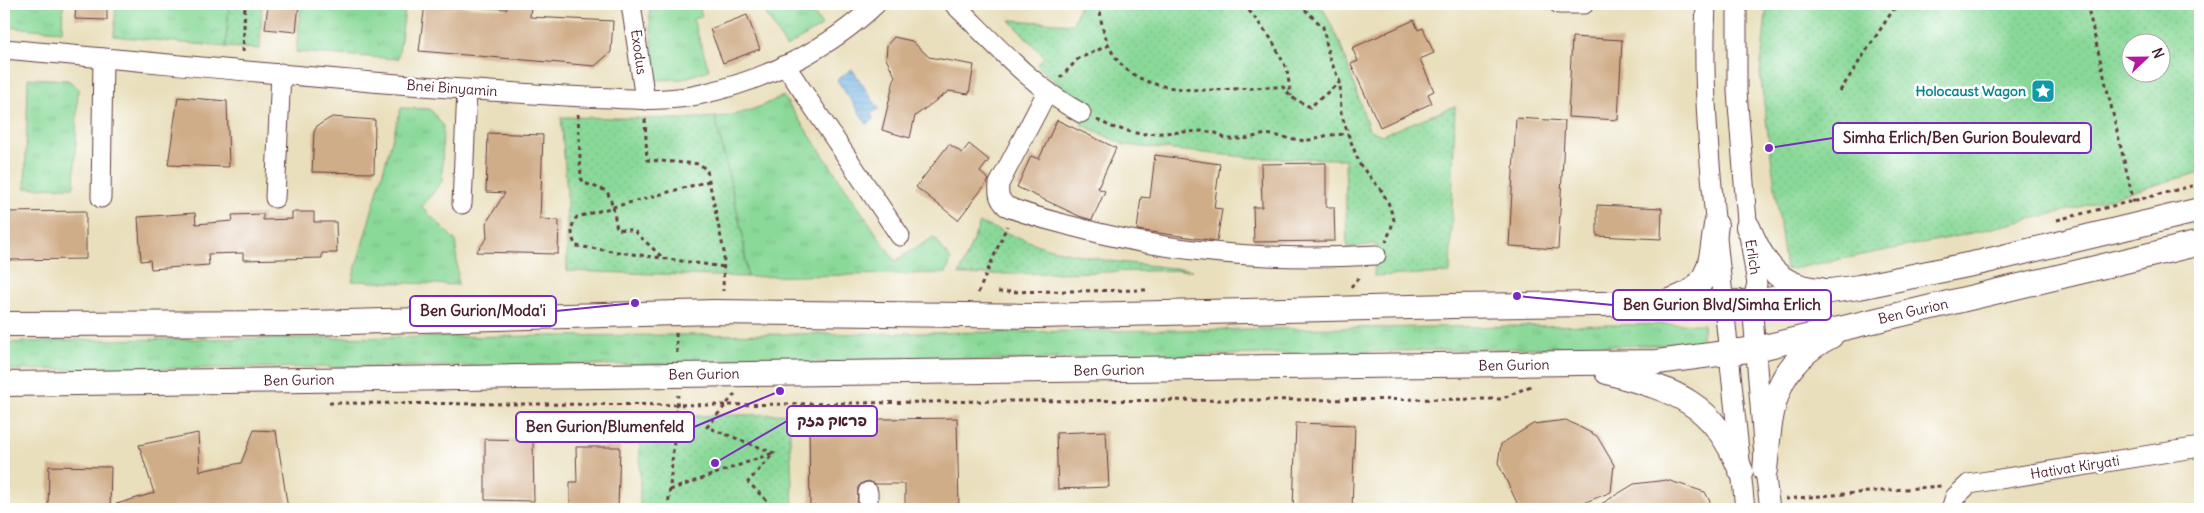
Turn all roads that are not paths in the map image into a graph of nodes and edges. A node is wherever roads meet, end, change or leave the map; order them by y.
1 (631, 4) edge
2 (876, 4) edge
3 (954, 4) edge
4 (1559, 4) edge
5 (1584, 4) edge
6 (1706, 4) edge
7 (1736, 4) edge
8 (4, 48) edge
9 (103, 58) junction
10 (785, 65) junction
11 (281, 74) junction
12 (467, 90) junction
13 (1047, 92) junction
14 (645, 100) junction
15 (1080, 113) road end
16 (101, 198) dead end
17 (275, 198) dead end
18 (462, 204) dead end
19 (2200, 210) edge
20 (1716, 225) junction
21 (1748, 227) junction
22 (900, 236) dead end
23 (2200, 242) edge
24 (1376, 255) road end
25 (1838, 291) junction
26 (1752, 302) junction
27 (1723, 303) junction
28 (1657, 304) junction
29 (4, 324) edge
30 (1851, 326) junction
31 (1756, 349) junction
32 (1728, 354) junction
33 (1582, 365) junction
34 (4, 384) edge
35 (2200, 447) edge
36 (1765, 470) junction
37 (1741, 471) junction
38 (1953, 503) edge
39 (1769, 505) edge
40 (1746, 509) edge

1 - 14 street, Exodus
2 - 10 street, Bnei Binyamin
3 - 13 street
4 - 5 street
6 - 20 street
7 - 21 street, Erlich
8 - 9 street, Bnei Binyamin
9 - 11 street, Bnei Binyamin
9 - 16 street
10 - 14 street, Bnei Binyamin
10 - 22 street
11 - 12 street, Bnei Binyamin
11 - 17 street
12 - 14 street, Bnei Binyamin
12 - 18 street
13 - 15 street
13 - 24 street
19 - 25 main road
20 - 27 street
20 - 28 main road
21 - 25 main road
21 - 26 street, Erlich
23 - 30 main road, Ben Gurion
25 - 26 main road
26 - 27 main road
26 - 31 street, Erlich
27 - 28 main road
27 - 32 street
28 - 29 main road
30 - 31 main road, Ben Gurion
30 - 36 main road
31 - 32 main road, Ben Gurion
31 - 36 street, Erlich
32 - 33 main road, Ben Gurion
32 - 37 street
33 - 34 main road, Ben Gurion
33 - 37 main road
35 - 38 street, Hativat Kiryati
36 - 39 street, Erlich
37 - 40 street

